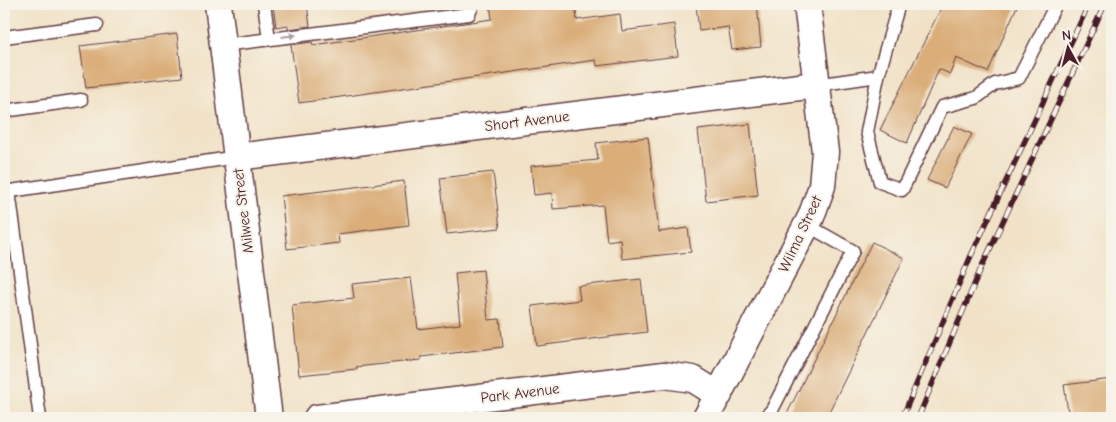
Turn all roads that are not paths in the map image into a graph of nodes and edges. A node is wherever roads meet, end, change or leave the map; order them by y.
1 (218, 4) edge
2 (264, 4) edge
3 (473, 4) edge
4 (806, 4) edge
5 (899, 4) edge
6 (1056, 4) edge
7 (98, 25) dead end
8 (4, 37) edge
9 (269, 39) junction
10 (223, 44) junction
11 (878, 76) junction
12 (816, 85) junction
13 (81, 100) dead end
14 (4, 111) edge
15 (237, 157) junction
16 (7, 192) edge
17 (807, 225) junction
18 (715, 410) edge
19 (40, 418) edge
20 (269, 418) edge
21 (323, 418) edge
22 (764, 418) edge

1 - 10 street, Milwee Street
2 - 9 lane
9 -> 3 lane
4 - 12 street, Wilma Street
5 - 11 lane
6 - 11 lane
7 - 8 lane
9 - 10 lane
10 - 15 street, Milwee Street
11 - 12 lane
12 - 15 street, Short Avenue
12 - 17 street, Wilma Street
13 - 14 lane
15 - 16 lane
15 - 20 street, Milwee Street
16 - 19 lane
17 - 18 street, Wilma Street
17 - 22 lane
18 - 21 street, Park Avenue

